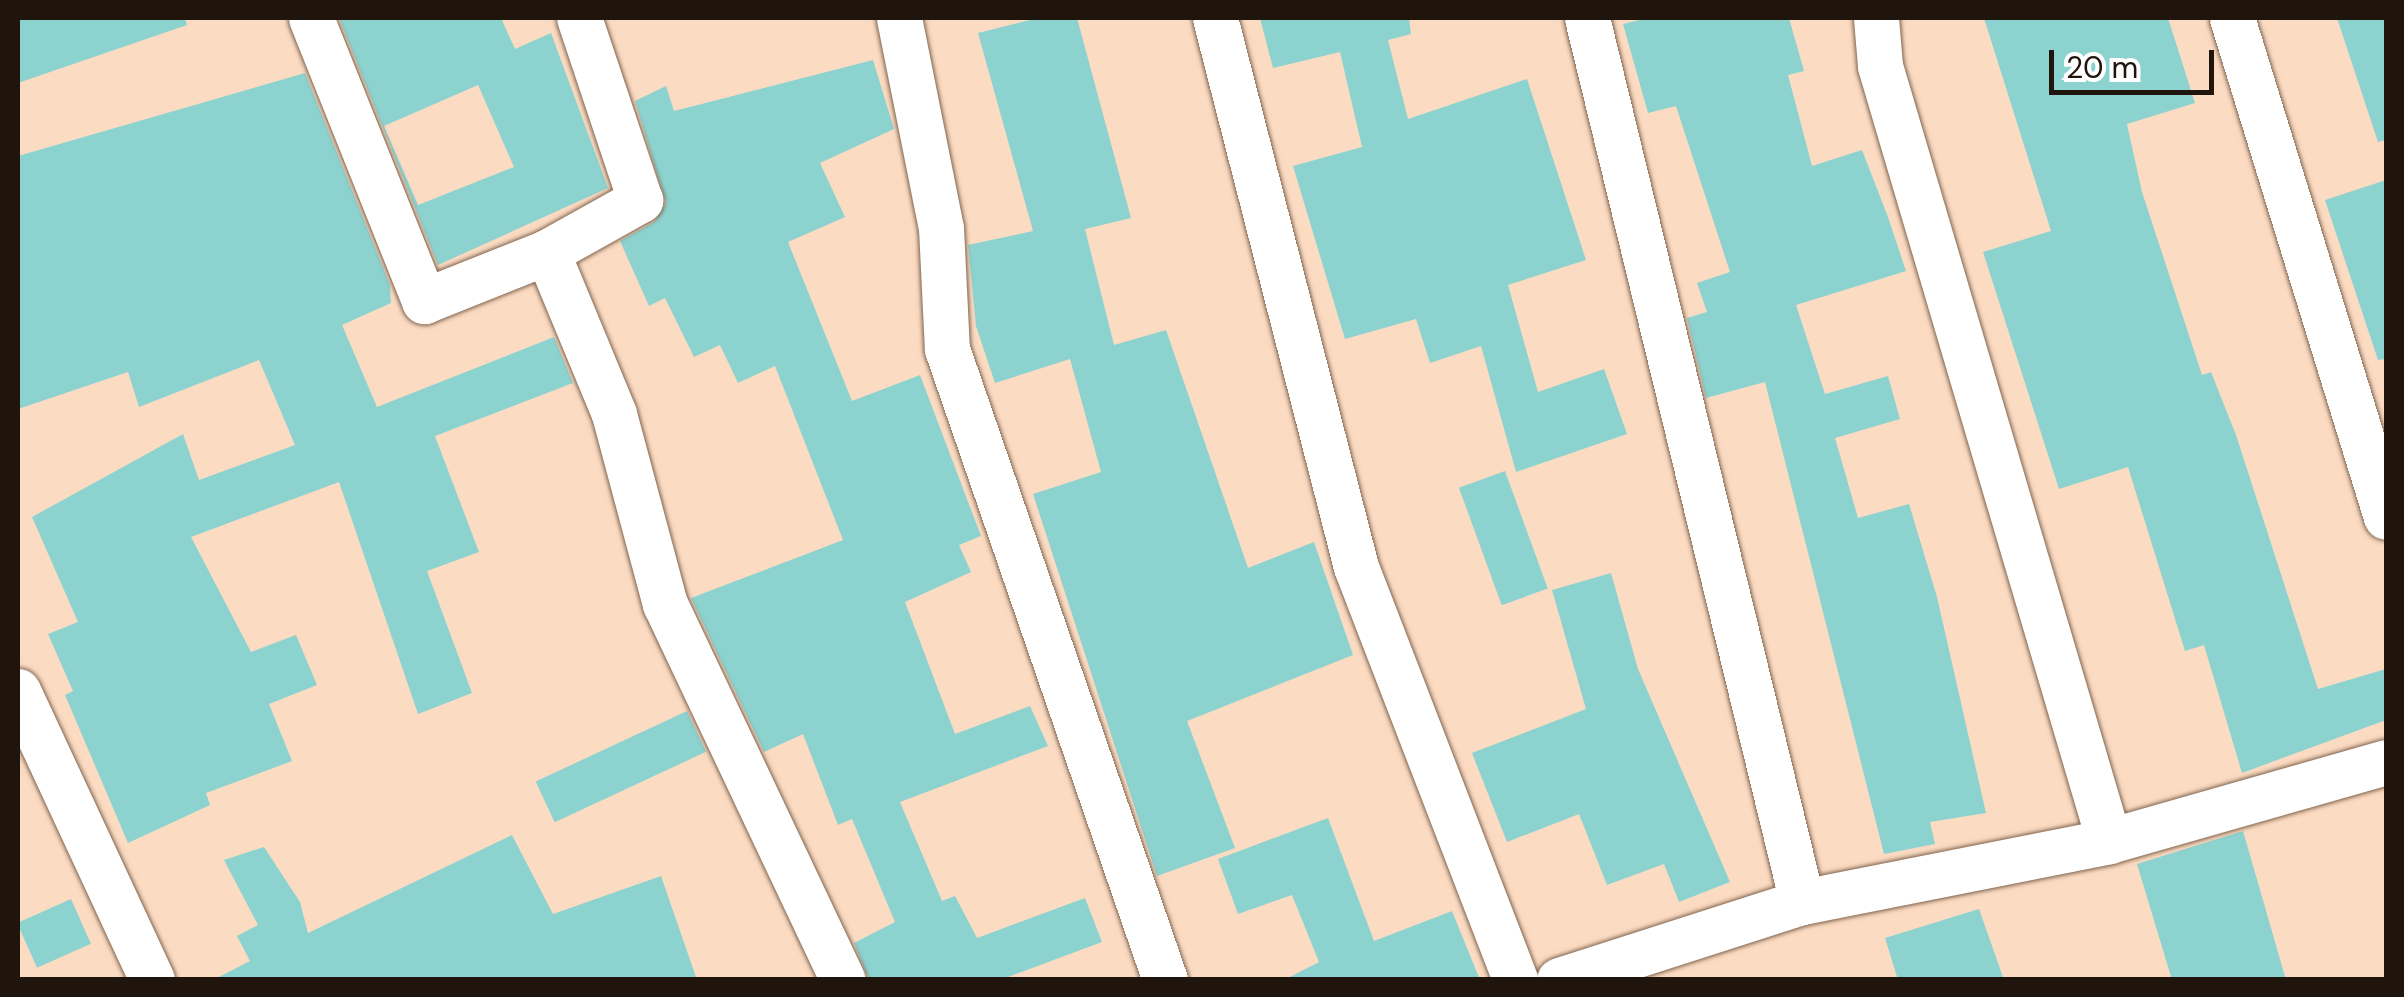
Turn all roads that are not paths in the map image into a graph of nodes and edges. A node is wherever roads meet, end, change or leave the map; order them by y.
1 (311, 18) edge
2 (580, 18) edge
3 (899, 18) edge
4 (1215, 18) edge
5 (1586, 18) edge
6 (1876, 18) edge
7 (2232, 18) edge
8 (548, 252) junction
9 (2386, 517) edge
10 (18, 690) edge
11 (2386, 762) edge
12 (2110, 841) junction
13 (1802, 902) junction
14 (152, 980) edge
15 (843, 980) edge
16 (1165, 980) edge
17 (1516, 980) edge
18 (1559, 980) edge

1 - 8 street
2 - 8 street
3 - 16 street
4 - 17 street
5 - 13 street
6 - 12 street
7 - 9 street
8 - 15 street
10 - 14 street
11 - 12 street
12 - 13 street
13 - 18 street

